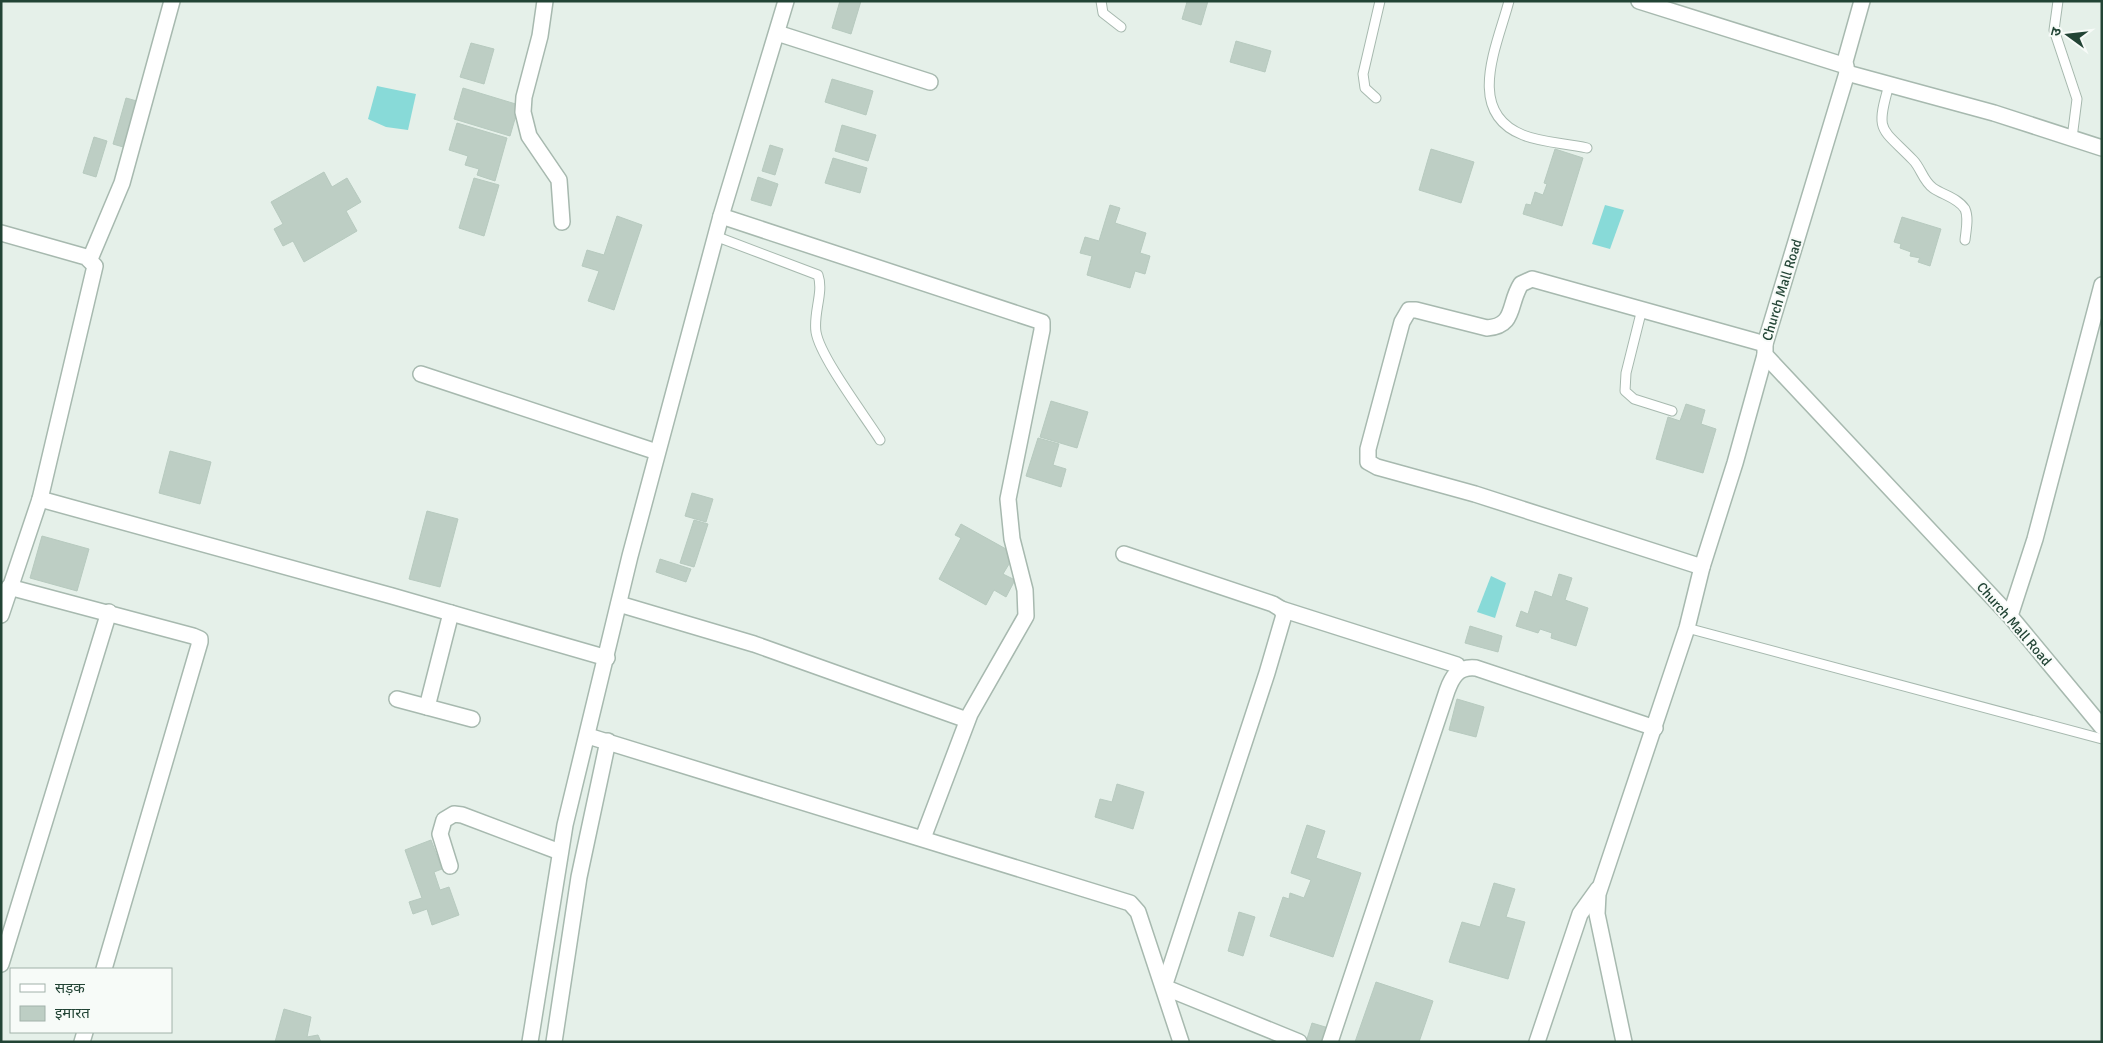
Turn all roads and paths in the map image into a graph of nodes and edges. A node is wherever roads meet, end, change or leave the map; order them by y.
1 (172, 1) edge
2 (545, 1) edge
3 (786, 1) edge
4 (1101, 1) edge
5 (1380, 1) edge
6 (1509, 1) edge
7 (1639, 1) edge
8 (1862, 1) edge
9 (2058, 1) edge
10 (1122, 27) dead end
11 (777, 33) junction
12 (1846, 69) junction
13 (930, 82) dead end
14 (1889, 84) junction
15 (1376, 98) dead end
16 (2072, 138) junction
17 (1587, 148) dead end
18 (2102, 148) edge
19 (721, 216) junction
20 (562, 222) dead end
21 (1, 233) edge
22 (715, 236) junction
23 (1965, 240) dead end
24 (90, 259) junction
25 (2102, 285) edge
26 (1642, 309) junction
27 (1765, 350) junction
28 (421, 374) dead end
29 (1672, 410) dead end
30 (880, 440) dead end
31 (658, 452) junction
32 (40, 499) junction
33 (1124, 554) dead end
34 (1702, 567) junction
35 (9, 587) junction
36 (619, 604) junction
37 (1282, 610) junction
38 (109, 612) junction
39 (451, 613) junction
40 (1, 615) edge
41 (2010, 616) junction
42 (1687, 628) junction
43 (607, 658) junction
44 (1457, 665) dead end
45 (398, 699) dead end
46 (427, 707) junction
47 (472, 719) dead end
48 (967, 720) junction
49 (2102, 727) edge
50 (1655, 728) junction
51 (588, 736) junction
52 (2102, 739) edge
53 (608, 741) junction
54 (923, 838) junction
55 (560, 852) junction
56 (450, 866) dead end
57 (1600, 886) junction
58 (1, 964) edge
59 (104, 968) edge
60 (1164, 987) junction
61 (530, 1042) edge
62 (554, 1042) edge
63 (1181, 1042) edge
64 (1299, 1042) edge
65 (1330, 1042) edge
66 (1537, 1042) edge
67 (1624, 1042) edge

1 - 24 street
2 - 20 street
3 - 11 street
4 - 10 lane
5 - 15 lane
6 - 17 lane
7 - 12 street
8 - 12 street, Church Mall Road
9 - 16 lane
11 - 13 street
11 - 19 street
12 - 14 street
12 - 27 street, Church Mall Road
14 - 16 street
14 - 23 lane
16 - 18 street
19 - 22 street
19 - 48 street
21 - 24 street
22 - 30 lane
22 - 31 street
24 - 32 street
25 - 41 street
26 - 27 street
26 - 29 lane
26 - 34 street
27 - 34 street
27 - 41 street, Church Mall Road
28 - 31 street
31 - 36 street
32 - 35 street
32 - 39 street
33 - 37 street
34 - 42 street
35 - 38 street
35 - 40 street
36 - 43 street
36 - 48 street
37 - 44 street
37 - 60 street
38 - 58 street
38 - 59 street
39 - 43 street
39 - 46 street
41 - 49 street, Church Mall Road
42 - 50 street
42 - 52 lane
43 - 51 street
45 - 46 street
46 - 47 street
48 - 54 street
50 - 57 street
50 - 65 street
51 - 53 street
51 - 55 street
53 - 54 street
53 - 62 street
54 - 60 street
55 - 56 street
55 - 61 street
57 - 66 street
57 - 67 street
60 - 63 street
60 - 64 street

